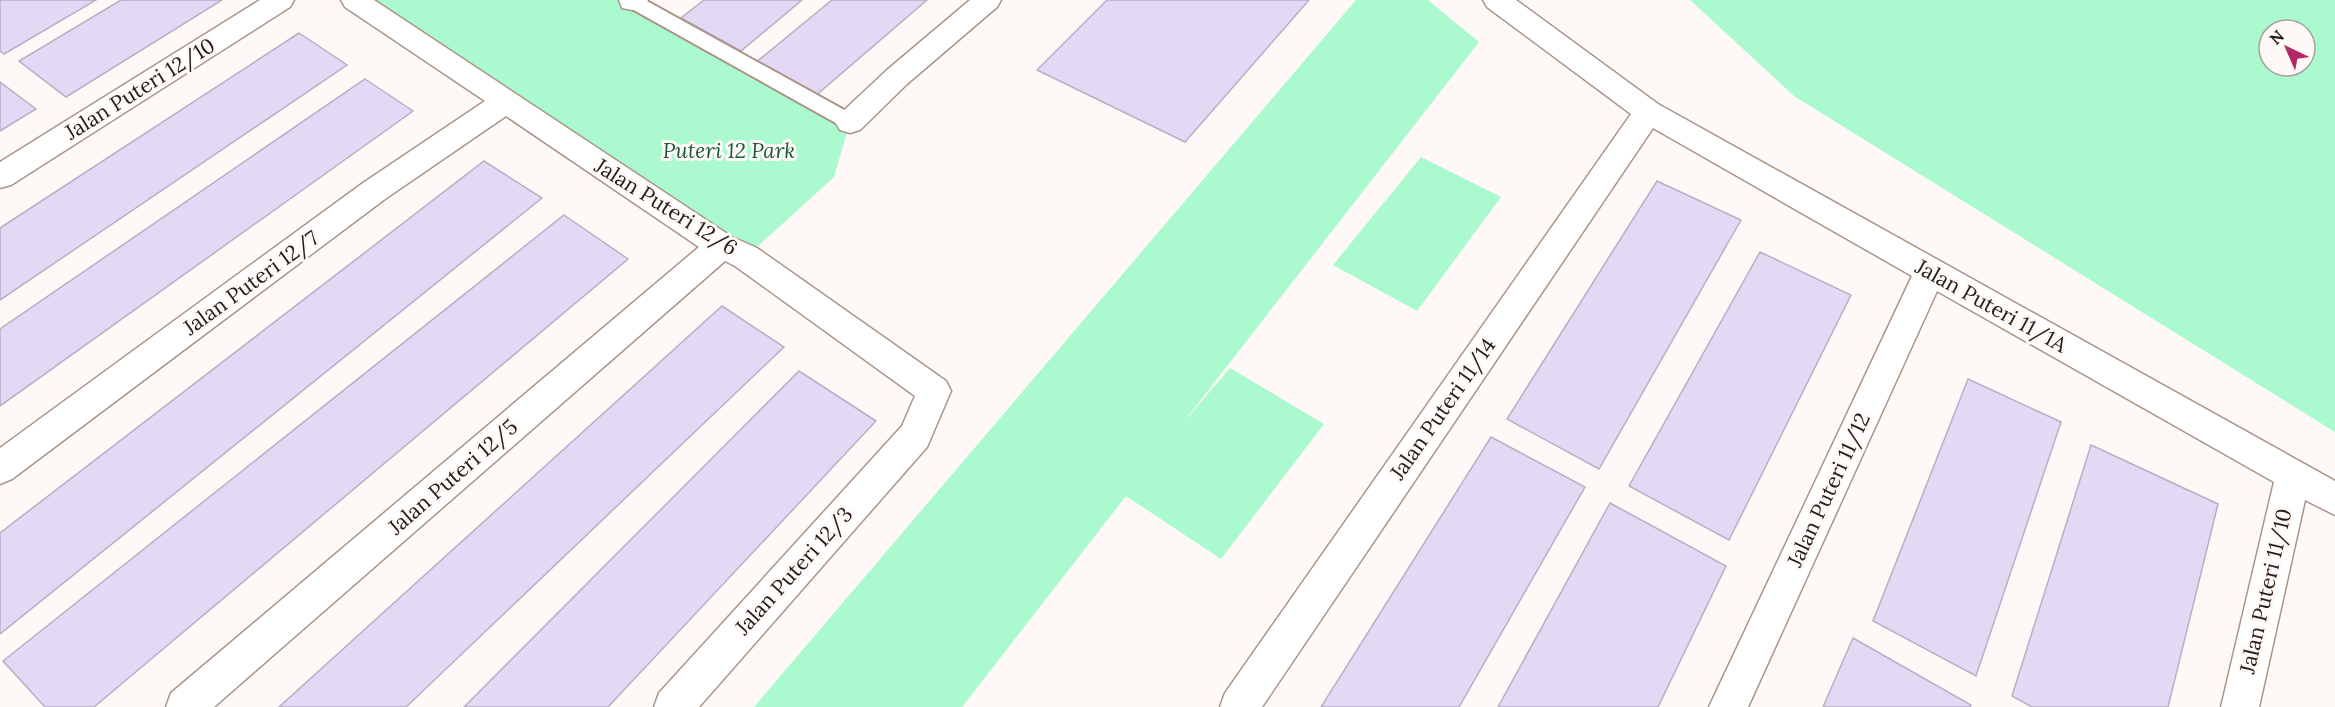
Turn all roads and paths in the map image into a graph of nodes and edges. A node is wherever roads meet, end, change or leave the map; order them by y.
1 (280, 0) edge
2 (356, 0) edge
3 (632, 0) edge
4 (987, 0) edge
5 (1497, 0) edge
6 (505, 102) junction
7 (1648, 112) junction
8 (850, 122) joint
9 (0, 177) edge
10 (721, 246) junction
11 (1930, 272) junction
12 (915, 436) joint
13 (0, 468) edge
14 (2293, 475) junction
15 (2335, 499) edge
16 (185, 707) edge
17 (673, 707) edge
18 (1239, 707) edge
19 (1728, 707) edge
20 (2240, 707) edge

1 - 9 street, Jalan Puteri 12/10
2 - 6 street, Jalan Puteri 12/6
3 - 8 lane
4 - 8 street
5 - 7 street, Jalan Puteri 11/1A
6 - 10 street, Jalan Puteri 12/6
6 - 13 street, Jalan Puteri 12/7
7 - 11 street, Jalan Puteri 11/1A
7 - 18 street, Jalan Puteri 11/14
10 - 12 street, Jalan Puteri 12/6
10 - 16 street, Jalan Puteri 12/5
11 - 14 street, Jalan Puteri 11/1A
11 - 19 street, Jalan Puteri 11/12
12 - 17 street, Jalan Puteri 12/3
14 - 15 street, Jalan Puteri 11/1A
14 - 20 street, Jalan Puteri 11/10

